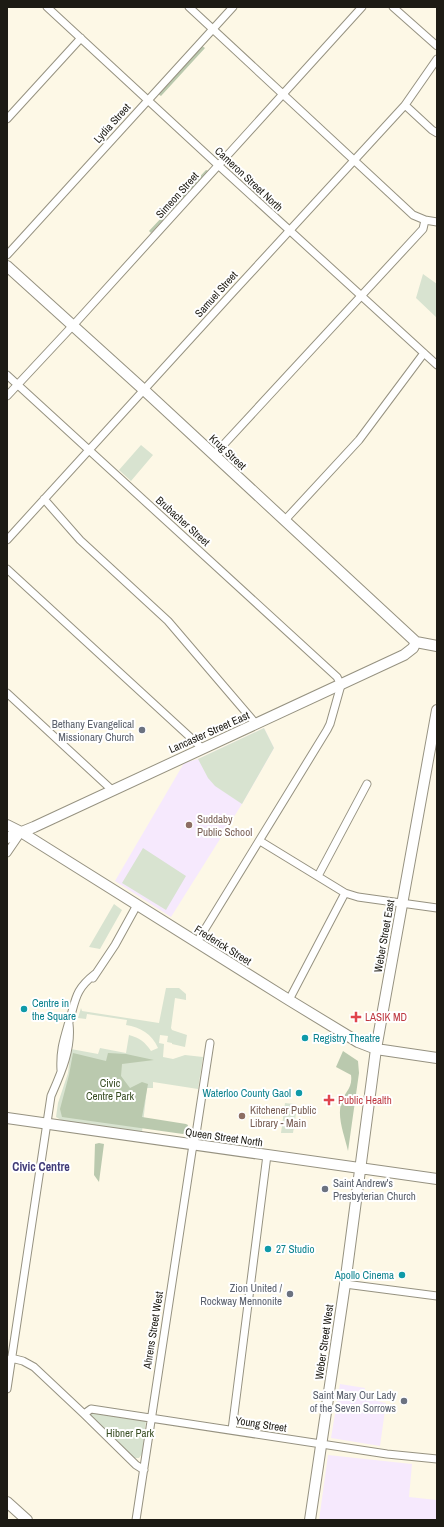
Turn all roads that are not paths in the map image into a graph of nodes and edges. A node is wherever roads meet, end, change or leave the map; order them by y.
1 (47, 7) edge
2 (189, 7) edge
3 (233, 7) edge
4 (362, 7) edge
5 (393, 7) edge
6 (213, 29) junction
7 (81, 38) junction
8 (437, 46) edge
9 (437, 59) edge
10 (283, 94) junction
11 (147, 100) junction
12 (405, 105) junction
13 (7, 119) edge
14 (437, 133) edge
15 (354, 159) junction
16 (218, 165) junction
17 (425, 220) junction
18 (437, 222) edge
19 (289, 230) junction
20 (7, 255) edge
21 (7, 266) edge
22 (360, 295) junction
23 (73, 325) junction
24 (424, 353) junction
25 (437, 365) edge
26 (7, 375) edge
27 (18, 384) junction
28 (144, 390) junction
29 (7, 396) edge
30 (90, 450) junction
31 (214, 455) junction
32 (44, 500) junction
33 (285, 520) junction
34 (7, 540) edge
35 (7, 569) edge
36 (416, 642) junction
37 (437, 646) edge
38 (340, 685) junction
39 (7, 693) edge
40 (437, 710) edge
41 (256, 724) junction
42 (203, 749) junction
43 (367, 784) dead end
44 (112, 790) junction
45 (7, 825) edge
46 (22, 832) junction
47 (7, 838) edge
48 (260, 841) junction
49 (7, 853) edge
50 (318, 876) junction
51 (345, 893) junction
52 (402, 904) junction
53 (137, 905) junction
54 (437, 908) edge
55 (197, 942) junction
56 (289, 1000) junction
57 (210, 1043) dead end
58 (376, 1049) junction
59 (437, 1058) edge
60 (7, 1118) edge
61 (47, 1124) junction
62 (194, 1144) junction
63 (267, 1155) junction
64 (360, 1168) junction
65 (437, 1179) edge
66 (345, 1284) junction
67 (437, 1296) edge
68 (12, 1358) junction
69 (7, 1389) edge
70 (84, 1414) junction
71 (151, 1418) junction
72 (232, 1430) junction
73 (321, 1445) junction
74 (437, 1459) edge
75 (144, 1470) junction
76 (7, 1502) edge
77 (27, 1520) edge
78 (136, 1520) edge
79 (310, 1520) edge

1 - 7 street, Cameron Street North
2 - 6 street
3 - 6 street, Lydia Street
4 - 10 street, Simeon Street
5 - 8 street
6 - 10 street
6 - 11 street, Lydia Street
7 - 11 street, Cameron Street North
7 - 13 street
9 - 12 street, Samuel Street
10 - 15 street
10 - 16 street, Simeon Street
11 - 16 street, Cameron Street North
11 - 20 street, Lydia Street
12 - 14 street
12 - 15 street, Samuel Street
15 - 17 street
15 - 19 street, Samuel Street
16 - 19 street, Cameron Street North
16 - 23 street, Simeon Street
17 - 18 street
17 - 22 street
19 - 22 street, Cameron Street North
19 - 28 street, Samuel Street
21 - 23 street, Krug Street
22 - 24 street, Cameron Street North
22 - 31 street
23 - 27 street, Simeon Street
23 - 28 street, Krug Street
24 - 25 street, Cameron Street North
24 - 33 street
26 - 27 street, Brubacher Street
27 - 29 street, Simeon Street
27 - 30 street, Brubacher Street
28 - 30 street, Samuel Street
28 - 31 street, Krug Street
30 - 32 street, Samuel Street
30 - 38 street, Brubacher Street
31 - 33 street, Krug Street
32 - 34 street, Samuel Street
32 - 41 street
33 - 36 street, Krug Street
35 - 42 street
36 - 37 street
36 - 38 street, Lancaster Street East
38 - 41 street, Lancaster Street East
38 - 48 street
39 - 44 street
40 - 52 street, Weber Street East
41 - 42 street, Lancaster Street East
42 - 44 street, Lancaster Street East
43 - 50 street
44 - 46 street, Lancaster Street East
45 - 46 street, Frederick Street
46 - 47 street, Lancaster Street East
46 - 49 street
46 - 53 street, Frederick Street
48 - 50 street
48 - 55 street
50 - 51 street
51 - 52 street
51 - 56 street
52 - 54 street
52 - 58 street, Weber Street East
53 - 55 street, Frederick Street
53 - 61 street
55 - 56 street, Frederick Street
56 - 58 street, Frederick Street
57 - 62 street, Ahrens Street West
58 - 59 street, Frederick Street
58 - 64 street, Weber Street East
60 - 61 street, Queen Street North
61 - 62 street, Queen Street North
61 - 68 street
62 - 63 street, Queen Street North
62 - 71 street, Ahrens Street West
63 - 64 street, Queen Street North
63 - 72 street
64 - 65 street, Queen Street North
64 - 66 street, Weber Street West
66 - 67 street
66 - 73 street, Weber Street West
68 - 69 street
68 - 70 street
70 - 71 street, Young Street
70 - 75 street
71 - 72 street, Young Street
71 - 75 street, Ahrens Street West
72 - 73 street, Young Street
73 - 74 street, Young Street
73 - 79 street, Weber Street West
75 - 78 street, Ahrens Street West
76 - 77 street

